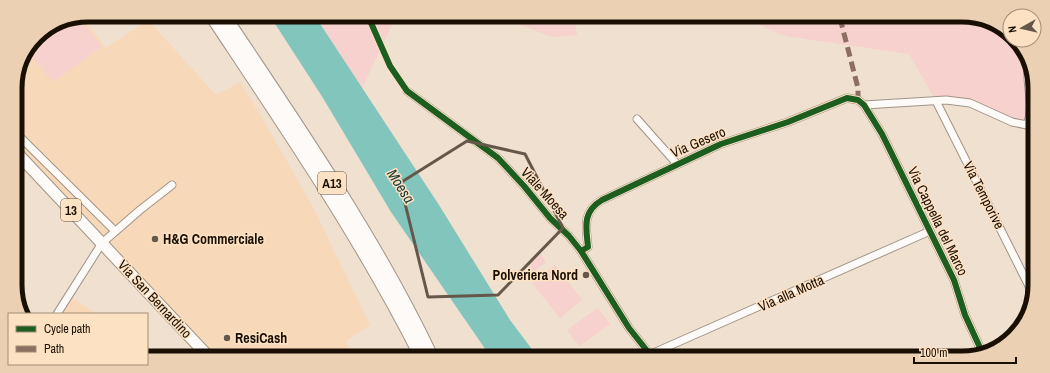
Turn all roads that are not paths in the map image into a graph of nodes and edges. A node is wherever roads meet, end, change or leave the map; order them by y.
1 (216, 22) edge
2 (228, 22) edge
3 (407, 91) dead end
4 (936, 101) junction
5 (864, 105) junction
6 (637, 119) dead end
7 (1028, 123) edge
8 (1027, 126) joint
9 (22, 139) edge
10 (22, 158) edge
11 (677, 164) junction
12 (172, 185) dead end
13 (115, 231) junction
14 (930, 231) junction
15 (102, 243) junction
16 (581, 251) junction
17 (1028, 282) edge
18 (59, 313) edge
19 (980, 348) edge
20 (204, 351) edge
21 (418, 351) edge
22 (429, 351) edge
23 (649, 351) edge
24 (661, 351) edge

1 - 21 highway, A13
2 - 22 highway, A13
3 - 16 street, Viale Moesa
4 - 5 street
4 - 8 street
4 - 17 street, Via Temporive
5 - 11 street, Via Gesero
5 - 14 street, Via Cappella del Marco
6 - 11 street
7 - 8 street
9 - 13 street
10 - 15 main road, 13
11 - 16 street, Via Gesero
12 - 13 street
13 - 15 street
14 - 19 street, Via Cappella del Marco
14 - 24 street, Via alla Motta
15 - 18 street
15 - 20 main road, Via San Bernardino / 13
16 - 23 street, Viale Moesa

